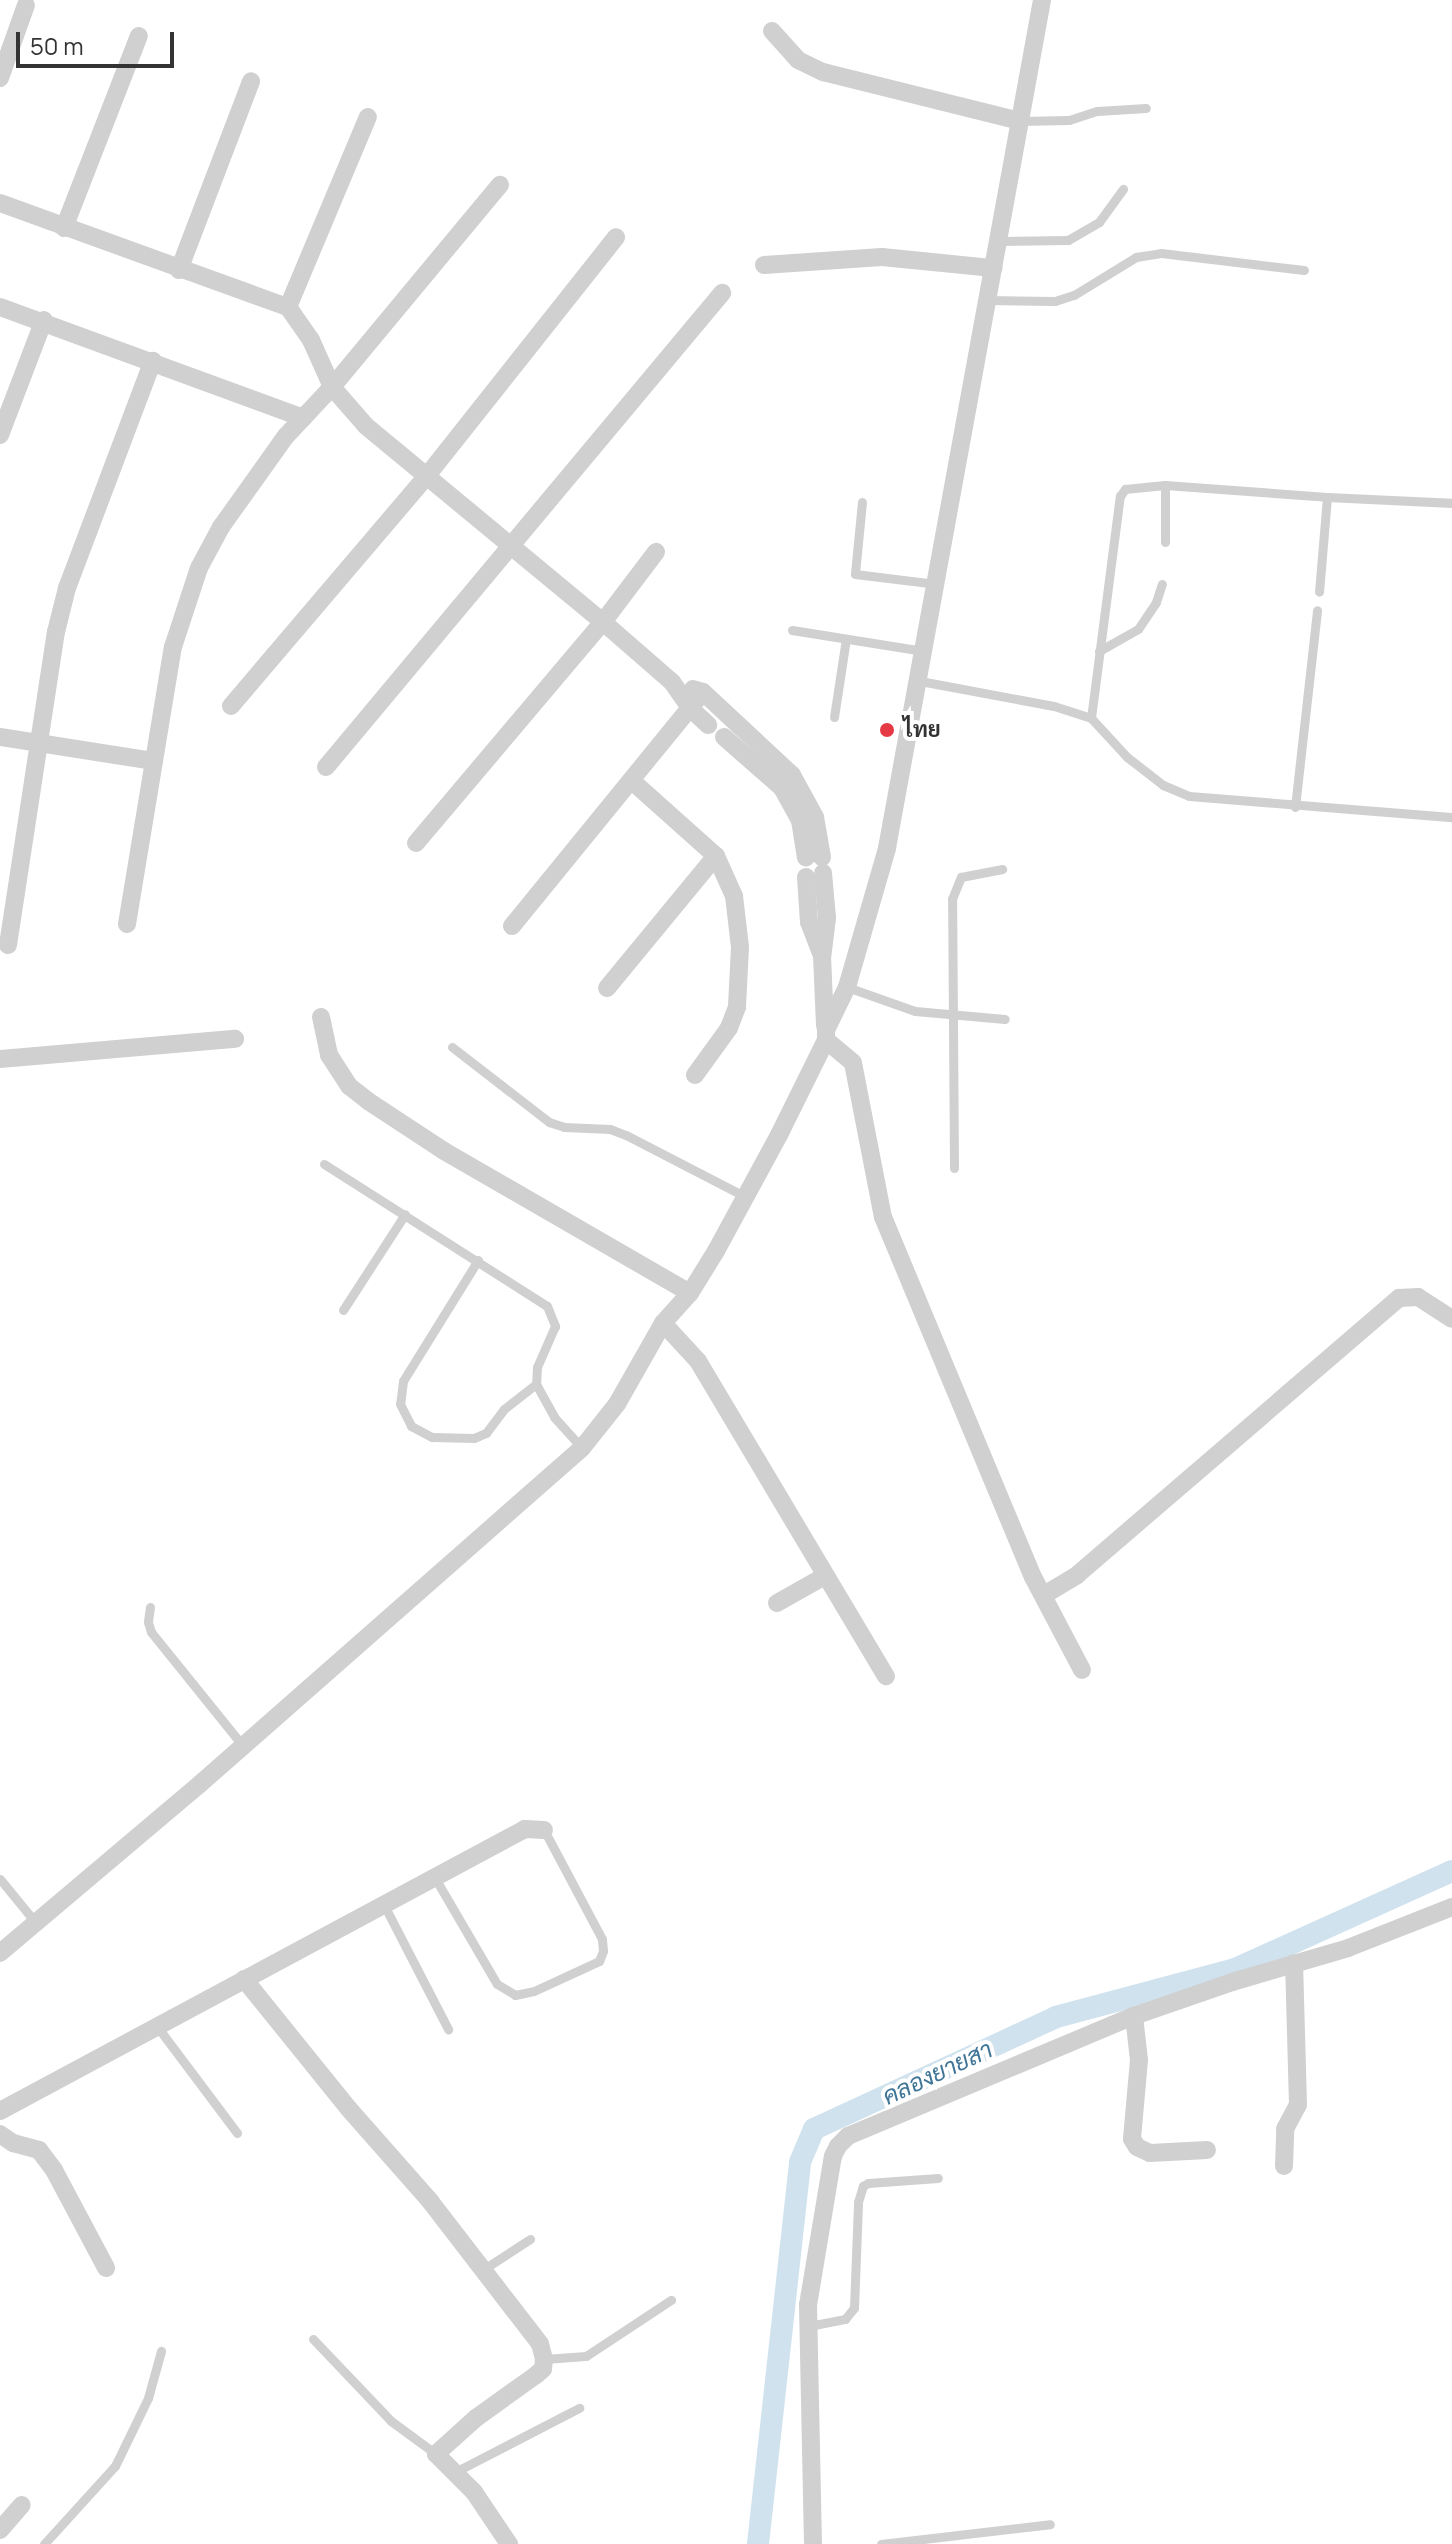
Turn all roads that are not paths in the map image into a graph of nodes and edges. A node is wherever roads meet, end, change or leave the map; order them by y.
1 (1042, 0) edge
2 (26, 5) dead end
3 (772, 31) dead end
4 (139, 36) dead end
5 (0, 78) edge
6 (251, 81) dead end
7 (1146, 108) dead end
8 (368, 117) dead end
9 (1019, 121) junction
10 (500, 185) dead end
11 (1123, 189) dead end
12 (0, 203) edge
13 (64, 228) junction
14 (616, 237) dead end
15 (998, 241) junction
16 (764, 265) dead end
17 (993, 268) junction
18 (179, 270) junction
19 (1304, 270) dead end
20 (722, 293) dead end
21 (987, 300) junction
22 (0, 307) edge
23 (288, 307) junction
24 (44, 320) junction
25 (153, 361) junction
26 (332, 387) junction
27 (303, 418) junction
28 (0, 435) edge
29 (426, 477) junction
30 (1165, 485) junction
31 (1327, 497) junction
32 (862, 502) dead end
33 (1452, 503) edge
34 (1165, 542) dead end
35 (510, 546) junction
36 (656, 552) dead end
37 (937, 584) junction
38 (1162, 584) dead end
39 (1319, 592) dead end
40 (1317, 610) dead end
41 (603, 622) junction
42 (792, 630) dead end
43 (846, 639) junction
44 (925, 651) junction
45 (1099, 651) junction
46 (920, 681) junction
47 (672, 682) junction
48 (703, 692) junction
49 (231, 706) dead end
50 (690, 708) junction
51 (834, 717) dead end
52 (1091, 718) junction
53 (708, 725) dead end
54 (0, 737) edge
55 (724, 737) dead end
56 (38, 743) junction
57 (154, 761) junction
58 (326, 767) dead end
59 (632, 781) junction
60 (787, 782) junction
61 (1295, 807) junction
62 (1452, 817) edge
63 (416, 843) dead end
64 (716, 856) junction
65 (1002, 869) dead end
66 (127, 924) dead end
67 (512, 926) dead end
68 (8, 945) dead end
69 (847, 987) junction
70 (607, 988) dead end
71 (321, 1017) dead end
72 (952, 1017) junction
73 (1005, 1019) dead end
74 (826, 1035) junction
75 (235, 1039) dead end
76 (452, 1047) dead end
77 (0, 1059) edge
78 (695, 1075) dead end
79 (324, 1164) dead end
80 (954, 1168) dead end
81 (746, 1197) junction
82 (405, 1214) junction
83 (478, 1260) junction
84 (690, 1293) junction
85 (343, 1310) dead end
86 (1452, 1319) edge
87 (663, 1323) junction
88 (536, 1384) junction
89 (582, 1448) junction
90 (825, 1576) junction
91 (1044, 1595) junction
92 (777, 1603) dead end
93 (150, 1607) dead end
94 (1082, 1670) dead end
95 (886, 1676) dead end
96 (243, 1746) junction
97 (544, 1830) joint
98 (435, 1878) junction
99 (0, 1879) edge
100 (384, 1905) junction
101 (1452, 1909) edge
102 (37, 1923) junction
103 (0, 1953) edge
104 (1294, 1963) junction
105 (244, 1979) junction
106 (1134, 2016) junction
107 (159, 2029) junction
108 (448, 2029) dead end
109 (0, 2111) edge
110 (237, 2133) dead end
111 (0, 2134) edge
112 (1207, 2150) dead end
113 (1284, 2166) dead end
114 (938, 2178) dead end
115 (530, 2239) dead end
116 (106, 2268) dead end
117 (484, 2269) junction
118 (671, 2300) dead end
119 (809, 2326) junction
120 (313, 2339) dead end
121 (161, 2351) dead end
122 (544, 2359) junction
123 (579, 2408) dead end
124 (436, 2454) junction
125 (455, 2472) junction
126 (22, 2505) dead end
127 (1050, 2524) dead end
128 (0, 2530) edge
129 (44, 2544) edge
130 (509, 2544) edge
131 (813, 2544) edge
132 (881, 2544) edge

1 - 9 street
2 - 5 street
3 - 9 street
4 - 13 street
6 - 18 street
7 - 9 lane
8 - 23 street
9 - 15 street
10 - 26 street
11 - 15 lane
12 - 13 street
13 - 18 street
14 - 29 street
15 - 17 street
16 - 17 street
17 - 21 street
18 - 23 street
19 - 21 lane
20 - 35 street
21 - 37 street
22 - 24 street
23 - 26 street
24 - 25 street
24 - 28 street
25 - 27 street
25 - 56 street
26 - 27 street
26 - 29 street
27 - 57 street
29 - 35 street
29 - 49 street
30 - 31 lane
30 - 34 lane
30 - 45 lane
31 - 33 lane
31 - 39 lane
32 - 37 lane
35 - 41 street
35 - 58 street
36 - 41 street
37 - 44 street
38 - 45 lane
40 - 61 lane
41 - 47 street
41 - 63 street
42 - 43 lane
43 - 44 lane
43 - 51 lane
44 - 46 street
45 - 52 lane
46 - 52 lane
46 - 69 street
47 - 48 street
47 - 50 street
48 - 50 street
48 - 60 street
50 - 53 street
50 - 59 street
52 - 61 lane
54 - 56 street
55 - 60 street
56 - 57 street
56 - 68 street
57 - 66 street
59 - 64 street
59 - 67 street
60 - 74 street
61 - 62 lane
64 - 70 street
64 - 78 street
65 - 72 lane
69 - 72 lane
69 - 74 street
71 - 84 street
72 - 73 lane
72 - 80 lane
74 - 81 street
74 - 91 street
75 - 77 street
76 - 81 lane
79 - 82 lane
81 - 84 street
82 - 83 lane
82 - 85 lane
83 - 88 lane
83 - 88 lane
84 - 87 street
86 - 91 street
87 - 89 street
87 - 90 street
88 - 89 lane
89 - 96 street
90 - 92 street
90 - 95 street
91 - 94 street
93 - 96 lane
96 - 102 street
97 - 98 street
97 - 98 lane
98 - 100 street
99 - 102 lane
100 - 105 street
100 - 108 lane
101 - 104 street
102 - 103 street
104 - 106 street
104 - 113 street
105 - 107 street
105 - 117 street
106 - 112 street
106 - 119 street
107 - 109 street
107 - 110 lane
111 - 116 street
114 - 119 lane
115 - 117 lane
117 - 122 street
118 - 122 lane
119 - 131 street
120 - 124 lane
121 - 129 lane
122 - 124 street
123 - 125 lane
124 - 125 street
125 - 130 street
126 - 128 street
127 - 132 lane

